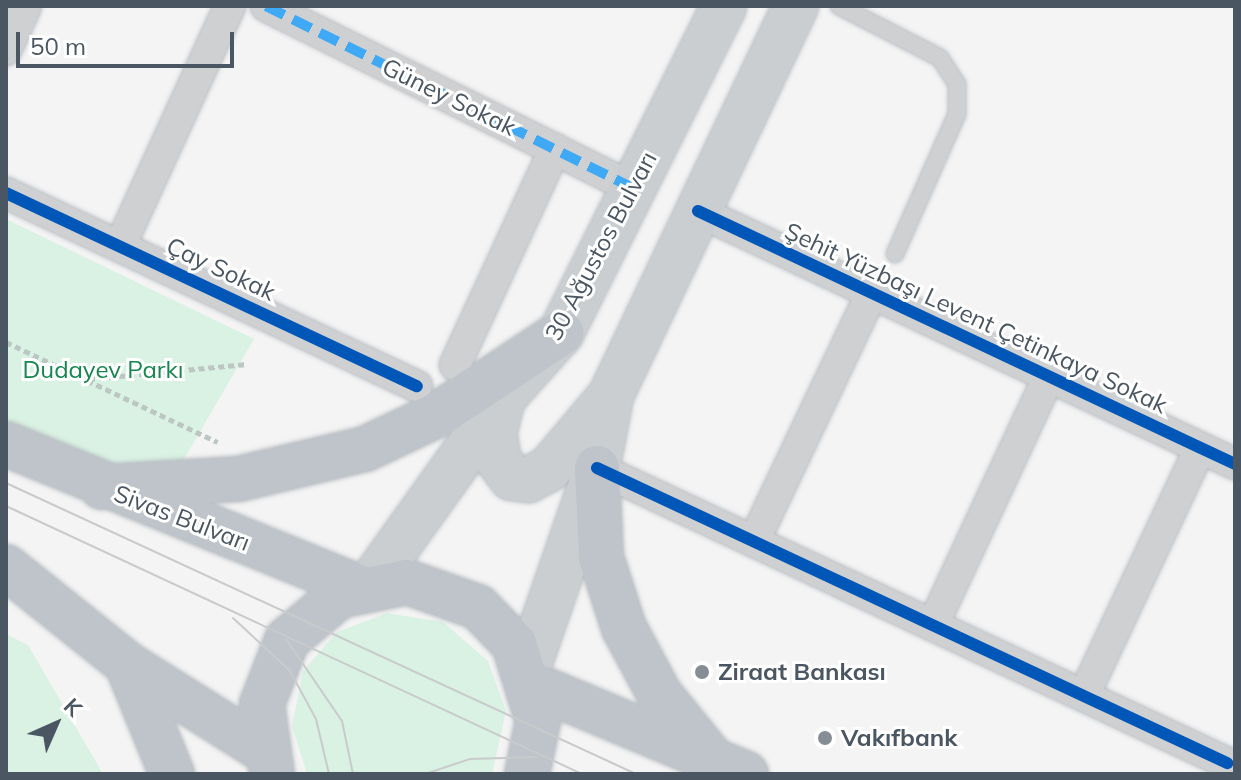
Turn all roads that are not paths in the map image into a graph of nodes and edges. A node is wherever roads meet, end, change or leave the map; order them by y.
1 (26, 6) edge
2 (230, 6) edge
3 (266, 6) edge
4 (724, 6) edge
5 (796, 6) edge
6 (839, 6) edge
7 (6, 50) edge
8 (555, 149) junction
9 (633, 188) junction
10 (6, 193) edge
11 (698, 211) junction
12 (120, 246) junction
13 (895, 254) dead end
14 (872, 293) junction
15 (561, 333) junction
16 (455, 365) dead end
17 (1049, 376) junction
18 (417, 386) dead end
19 (508, 392) junction
20 (611, 395) junction
21 (6, 444) edge
22 (1200, 448) junction
23 (1235, 464) edge
24 (597, 468) junction
25 (102, 487) junction
26 (754, 541) junction
27 (6, 567) edge
28 (365, 587) junction
29 (933, 625) junction
30 (127, 664) junction
31 (529, 677) junction
32 (1084, 695) junction
33 (1228, 762) edge
34 (269, 763) edge
35 (727, 764) edge
36 (172, 774) edge
37 (527, 774) edge

1 - 7 street
2 - 12 street
3 - 8 street, Güney Sokak
4 - 9 main road, 30 Ağustos Bulvarı
5 - 11 main road
6 - 13 lane
8 - 9 street, Güney Sokak
8 - 16 street
9 - 15 main road, 30 Ağustos Bulvarı
10 - 12 street, Çay Sokak
11 - 14 street, Şehit Yüzbaşı Levent Çetinkaya Sokak
11 - 20 main road
12 - 18 street, Çay Sokak
14 - 17 street, Şehit Yüzbaşı Levent Çetinkaya Sokak
14 - 26 street
15 - 19 main road, 30 Ağustos Bulvarı
15 - 25 highway
17 - 22 street, Şehit Yüzbaşı Levent Çetinkaya Sokak
17 - 29 street
19 - 20 main road
19 - 28 main road, 30 Ağustos Bulvarı
20 - 24 main road
21 - 25 highway, Sivas Bulvarı
22 - 23 street, Şehit Yüzbaşı Levent Çetinkaya Sokak
22 - 32 street
24 - 26 street
24 - 31 main road
24 - 35 highway
25 - 28 highway, Sivas Bulvarı
26 - 29 street
27 - 30 highway
28 - 31 highway
28 - 34 highway
29 - 32 street
30 - 34 highway
30 - 36 highway
31 - 35 highway
31 - 37 highway
32 - 33 street

